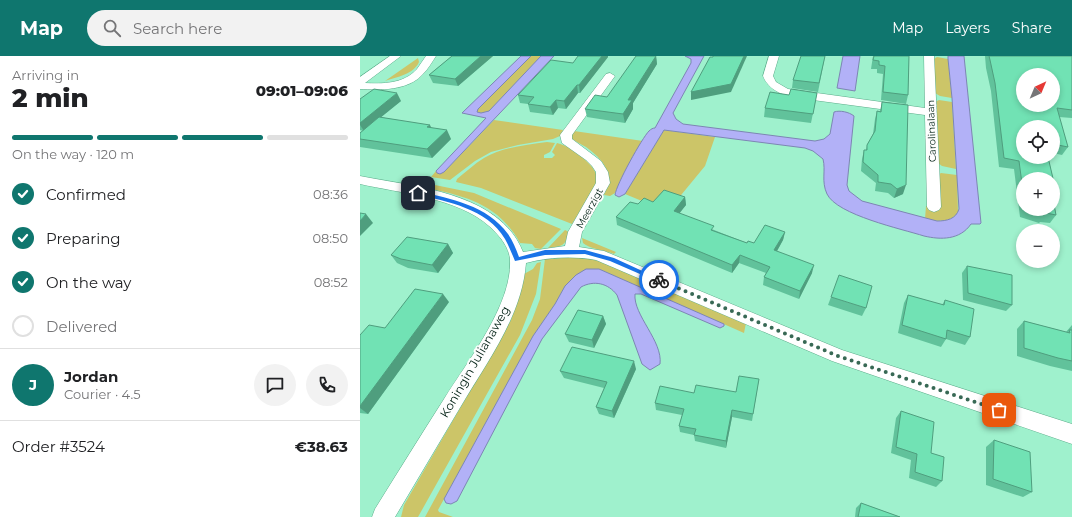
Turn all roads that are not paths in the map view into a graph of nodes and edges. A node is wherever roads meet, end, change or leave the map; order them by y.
1 (396, 56) edge
2 (431, 56) edge
3 (774, 56) edge
4 (929, 56) edge
5 (610, 76) dead end
6 (360, 82) edge
7 (360, 86) edge
8 (931, 112) junction
9 (360, 180) edge
10 (934, 207) dead end
11 (570, 251) junction
12 (518, 259) junction
13 (1072, 434) edge
14 (383, 517) edge

1 - 6 street
2 - 7 street
3 - 8 street
4 - 8 street, Carolinalaan
5 - 11 street, Meerzigt
8 - 10 street, Carolinalaan
9 - 12 street
11 - 12 street
11 - 13 street
12 - 14 street, Koningin Julianaweg

